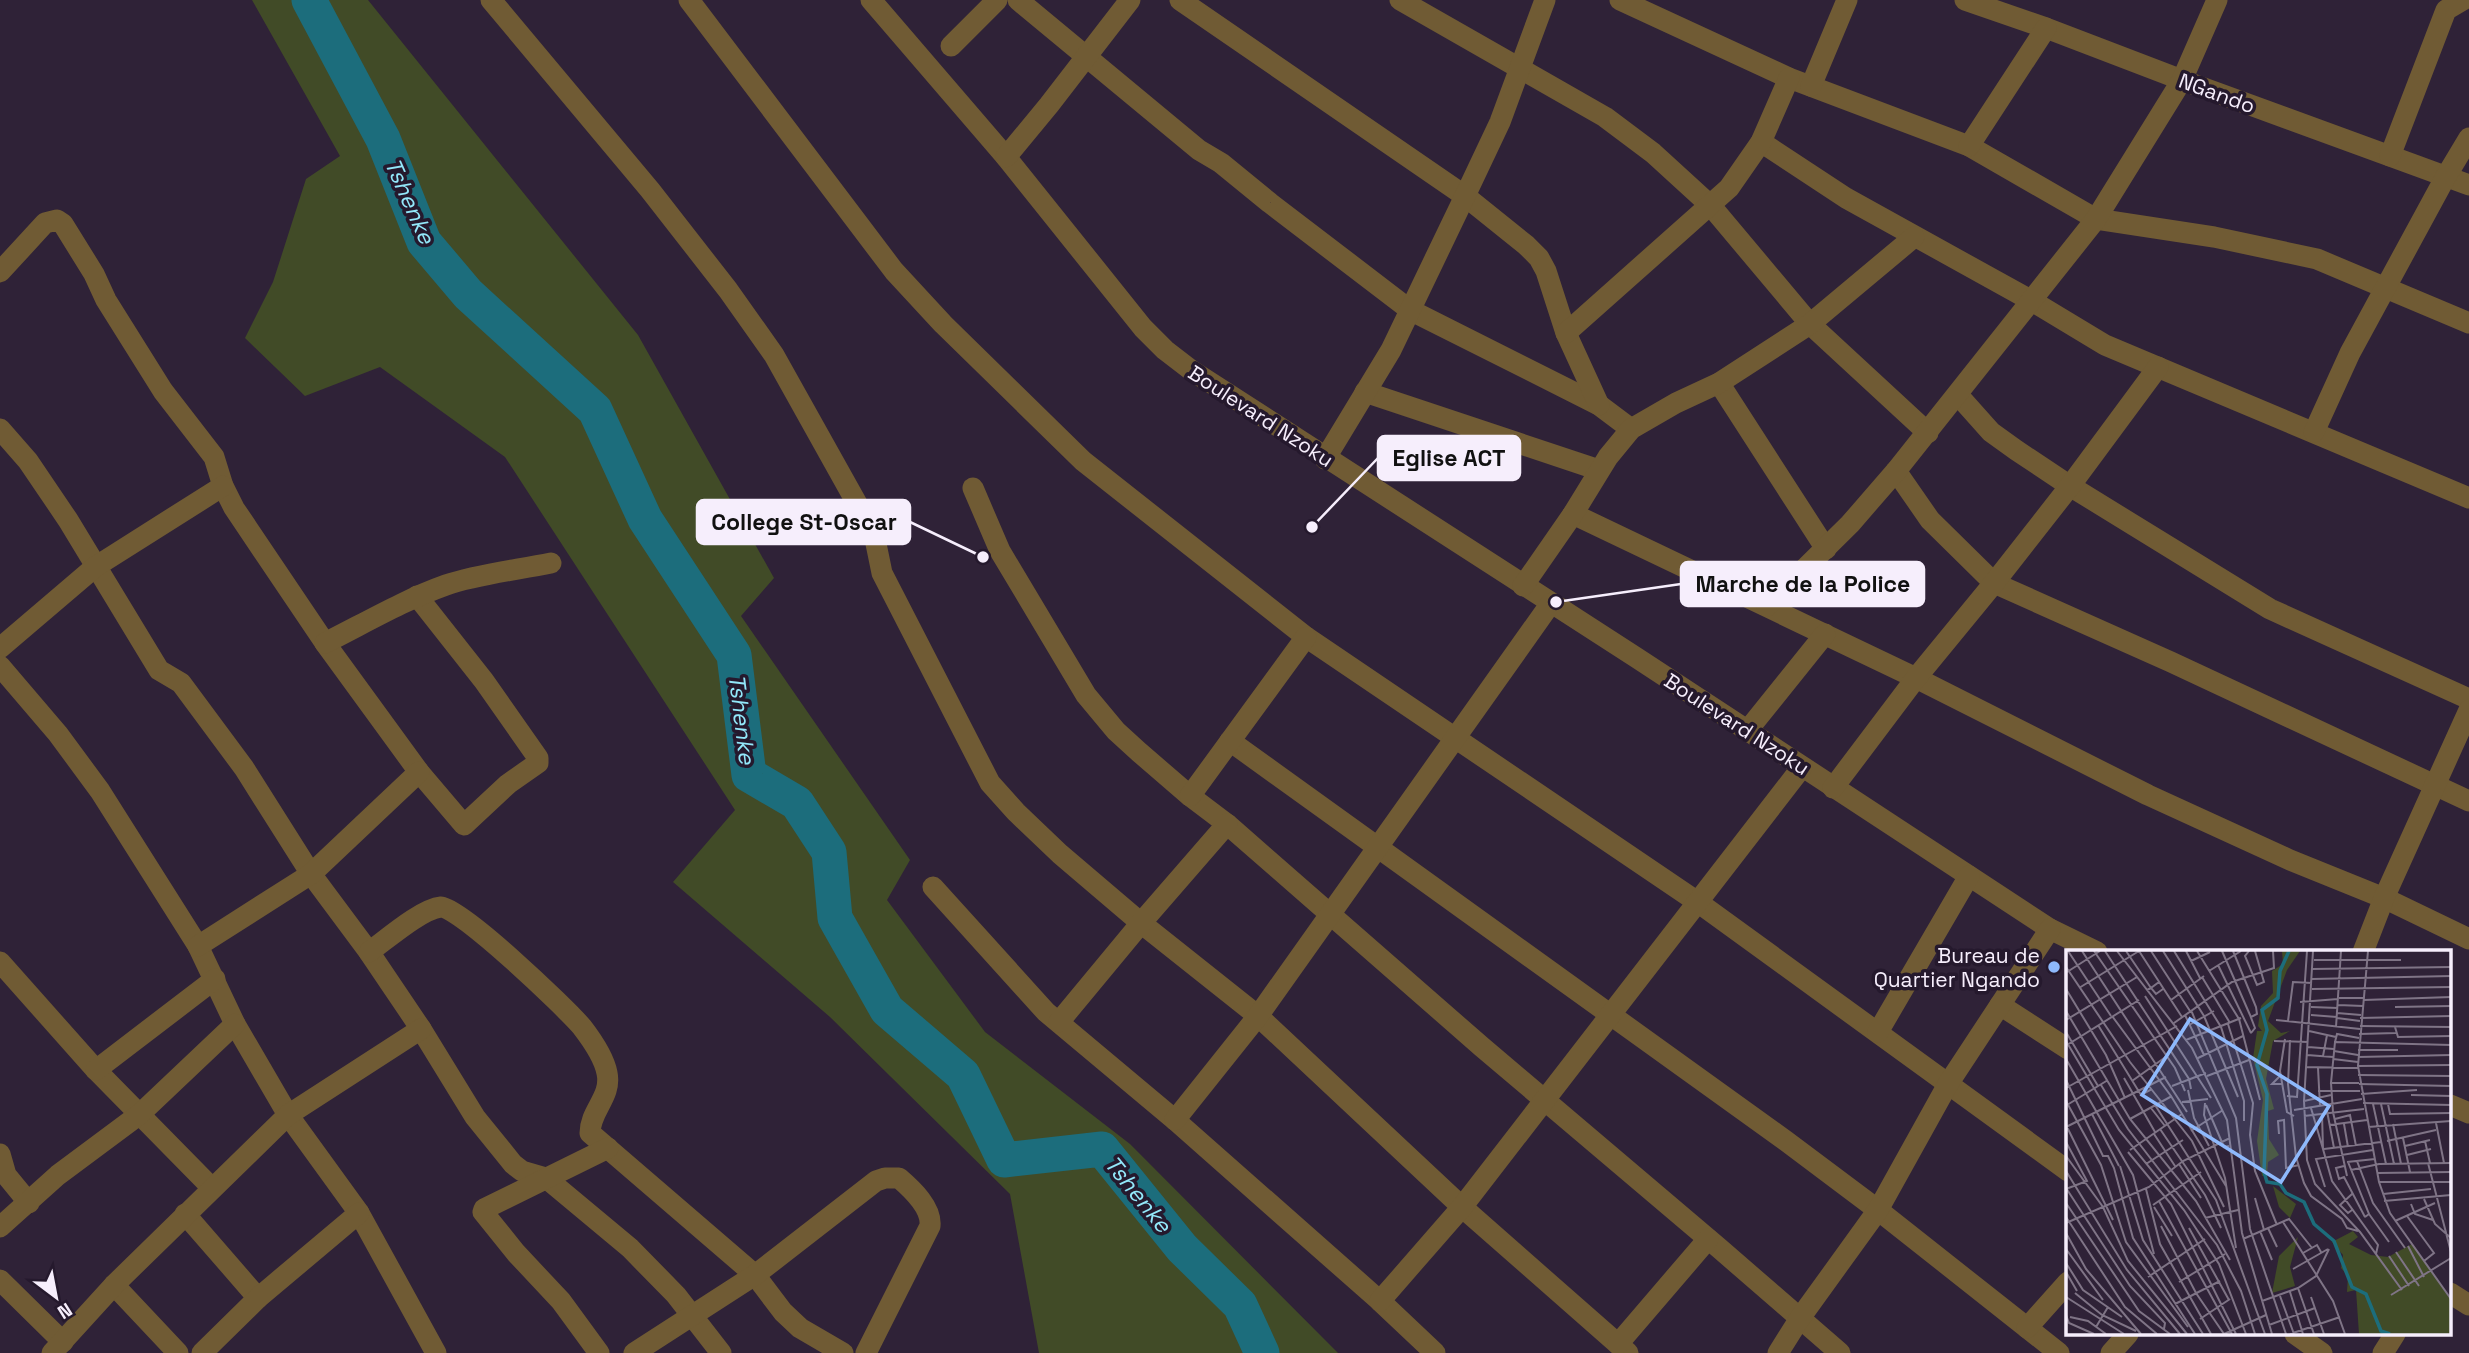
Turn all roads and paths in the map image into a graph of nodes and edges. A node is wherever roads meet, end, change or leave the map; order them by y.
1 (491, 0) edge
2 (689, 0) edge
3 (872, 0) edge
4 (997, 0) edge
5 (1018, 0) edge
6 (1130, 0) edge
7 (1180, 0) edge
8 (1400, 0) edge
9 (1545, 0) edge
10 (1620, 0) edge
11 (1847, 0) edge
12 (1965, 0) edge
13 (2217, 0) edge
14 (2463, 0) edge
15 (2046, 28) junction
16 (951, 46) dead end
17 (1085, 56) junction
18 (1521, 70) junction
19 (1789, 78) junction
20 (2182, 80) junction
21 (1811, 86) junction
22 (2469, 138) edge
23 (1760, 142) junction
24 (1969, 146) junction
25 (2390, 156) junction
26 (1006, 157) junction
27 (2445, 178) junction
28 (2469, 185) edge
29 (1465, 196) junction
30 (1711, 206) junction
31 (2096, 219) junction
32 (1914, 237) junction
33 (0, 272) edge
34 (2385, 288) junction
35 (2032, 301) junction
36 (1410, 310) junction
37 (2469, 323) edge
38 (1810, 324) junction
39 (1566, 332) junction
40 (2158, 367) junction
41 (1719, 383) junction
42 (1365, 392) junction
43 (1958, 395) junction
44 (1599, 405) junction
45 (0, 429) edge
46 (1631, 429) junction
47 (2314, 432) junction
48 (1928, 433) junction
49 (1325, 459) junction
50 (1599, 470) junction
51 (1896, 471) junction
52 (223, 486) junction
53 (2070, 486) junction
54 (973, 488) dead end
55 (2469, 498) edge
56 (1573, 514) junction
57 (1826, 549) junction
58 (551, 563) dead end
59 (95, 567) junction
60 (1994, 583) junction
61 (1522, 586) junction
62 (417, 596) junction
63 (1551, 603) junction
64 (1767, 606) junction
65 (1825, 634) junction
66 (1306, 637) junction
67 (325, 643) junction
68 (0, 648) edge
69 (0, 666) edge
70 (1916, 678) junction
71 (2469, 699) edge
72 (2469, 710) edge
73 (1747, 731) junction
74 (1455, 739) junction
75 (1230, 741) junction
76 (1802, 767) junction
77 (419, 772) junction
78 (2437, 786) junction
79 (1833, 788) junction
80 (1190, 796) junction
81 (2469, 801) edge
82 (1227, 824) junction
83 (1377, 846) junction
84 (311, 874) junction
85 (1969, 876) junction
86 (933, 887) dead end
87 (2385, 898) junction
88 (1699, 903) junction
89 (1330, 913) junction
90 (1141, 923) junction
91 (2050, 929) junction
92 (2469, 939) edge
93 (198, 946) junction
94 (2093, 950) edge
95 (2364, 950) edge
96 (369, 952) junction
97 (0, 962) edge
98 (215, 979) junction
99 (2000, 1005) junction
100 (1610, 1015) junction
101 (1258, 1016) junction
102 (1059, 1022) junction
103 (235, 1024) junction
104 (421, 1029) junction
105 (1878, 1032) junction
106 (2066, 1048) edge
107 (96, 1070) junction
108 (1948, 1084) junction
109 (1545, 1099) junction
110 (2452, 1106) edge
111 (2469, 1113) edge
112 (140, 1114) junction
113 (289, 1115) junction
114 (1175, 1121) junction
115 (608, 1148) junction
116 (0, 1154) edge
117 (2066, 1170) edge
118 (546, 1178) junction
119 (212, 1188) junction
120 (29, 1203) junction
121 (1461, 1207) junction
122 (1878, 1210) junction
123 (359, 1213) junction
124 (185, 1214) junction
125 (0, 1227) edge
126 (1709, 1238) junction
127 (755, 1275) junction
128 (0, 1280) edge
129 (2066, 1284) edge
130 (114, 1285) junction
131 (2452, 1294) edge
132 (258, 1298) junction
133 (1380, 1301) junction
134 (2469, 1305) edge
135 (693, 1315) junction
136 (1800, 1318) junction
137 (2027, 1328) junction
138 (2126, 1336) edge
139 (2298, 1336) edge
140 (2394, 1336) edge
141 (57, 1348) edge
142 (1623, 1349) edge
143 (178, 1353) edge
144 (202, 1353) edge
145 (436, 1353) edge
146 (599, 1353) edge
147 (634, 1353) edge
148 (721, 1353) edge
149 (843, 1353) edge
150 (866, 1353) edge
151 (1435, 1353) edge
152 (1778, 1353) edge
153 (1840, 1353) edge
154 (2059, 1353) edge
155 (2111, 1353) edge
156 (2322, 1353) edge
157 (2383, 1353) edge

1 - 90 street
2 - 66 street
3 - 26 street, Boulevard Nzoku
4 - 16 street
5 - 17 street
6 - 17 street
7 - 29 street
8 - 18 street
9 - 18 street
10 - 19 street
11 - 21 street
12 - 15 street, NGando
13 - 20 street
14 - 25 street
15 - 20 street, NGando
15 - 24 street
17 - 26 street
17 - 36 street
18 - 29 street
18 - 30 street
19 - 21 street
19 - 23 street
20 - 25 street, NGando
20 - 31 street
21 - 24 street
22 - 27 street
23 - 30 street
23 - 32 street
24 - 31 street
25 - 27 street, NGando
26 - 49 street, Boulevard Nzoku
27 - 28 street, NGando
27 - 34 street
29 - 36 street
29 - 39 street
30 - 38 street
30 - 39 street
31 - 34 street
31 - 35 street
32 - 35 street
32 - 38 street
33 - 52 street
34 - 37 street
34 - 47 street
35 - 40 street
35 - 43 street
36 - 42 street
36 - 44 street
38 - 41 street
38 - 48 street
39 - 44 street
40 - 47 street
40 - 53 street
41 - 46 street
41 - 57 street
42 - 49 street
42 - 50 street
43 - 48 street
43 - 53 street
44 - 46 street
45 - 59 street
46 - 50 street
47 - 55 street
48 - 51 street
49 - 61 street, Boulevard Nzoku
50 - 56 street
51 - 57 street
51 - 60 street
52 - 59 street
52 - 67 street
53 - 60 street
53 - 71 street
54 - 80 street
56 - 61 street
56 - 64 street
57 - 64 street
58 - 62 street
59 - 68 street
59 - 84 street
60 - 70 street
60 - 78 street
61 - 63 street, Boulevard Nzoku
62 - 67 street
62 - 77 street
63 - 73 street, Boulevard Nzoku
63 - 74 street
64 - 65 street
65 - 70 street
65 - 73 street
66 - 74 street
66 - 75 street
67 - 77 street
69 - 93 street
70 - 79 street
70 - 87 street
72 - 78 street
73 - 76 street, Boulevard Nzoku
74 - 83 street
74 - 88 street
75 - 80 street
75 - 83 street
76 - 79 street, Boulevard Nzoku
76 - 88 street
77 - 84 street
78 - 81 street
78 - 87 street
79 - 85 street, Boulevard Nzoku
80 - 82 street
82 - 89 street
82 - 90 street
83 - 89 street
83 - 100 street
84 - 93 street
84 - 96 street
85 - 91 street, Boulevard Nzoku
85 - 105 street
86 - 102 street
87 - 92 street
87 - 95 street
88 - 100 street
88 - 105 street
89 - 101 street
89 - 109 street
90 - 101 street
90 - 102 street
91 - 94 street, Boulevard Nzoku
91 - 99 street
93 - 98 street
96 - 104 street
96 - 115 street
97 - 107 street
98 - 103 street
98 - 107 street
99 - 106 street
99 - 108 street
100 - 109 street
100 - 122 street
101 - 114 street
101 - 121 street
102 - 114 street
103 - 112 street
103 - 113 street
104 - 113 street
104 - 118 street
105 - 108 street
107 - 112 street
108 - 117 street
108 - 122 street
109 - 121 street
109 - 126 street
110 - 111 street
112 - 119 street
112 - 120 street
113 - 119 street
113 - 123 street
114 - 133 street
115 - 118 street
115 - 127 street
116 - 120 street
118 - 135 street
118 - 146 street
119 - 124 street
120 - 125 street
121 - 133 street
121 - 142 street
122 - 136 street
122 - 137 street
123 - 132 street
123 - 145 street
124 - 130 street
124 - 132 street
126 - 136 street
126 - 142 street
127 - 135 street
127 - 149 street
127 - 150 street
128 - 141 street
129 - 137 street
130 - 141 street
130 - 143 street
131 - 134 street
132 - 144 street
133 - 151 street
135 - 147 street
135 - 148 street
136 - 152 street
136 - 153 street
137 - 154 street
138 - 155 street
139 - 156 street
140 - 157 street

